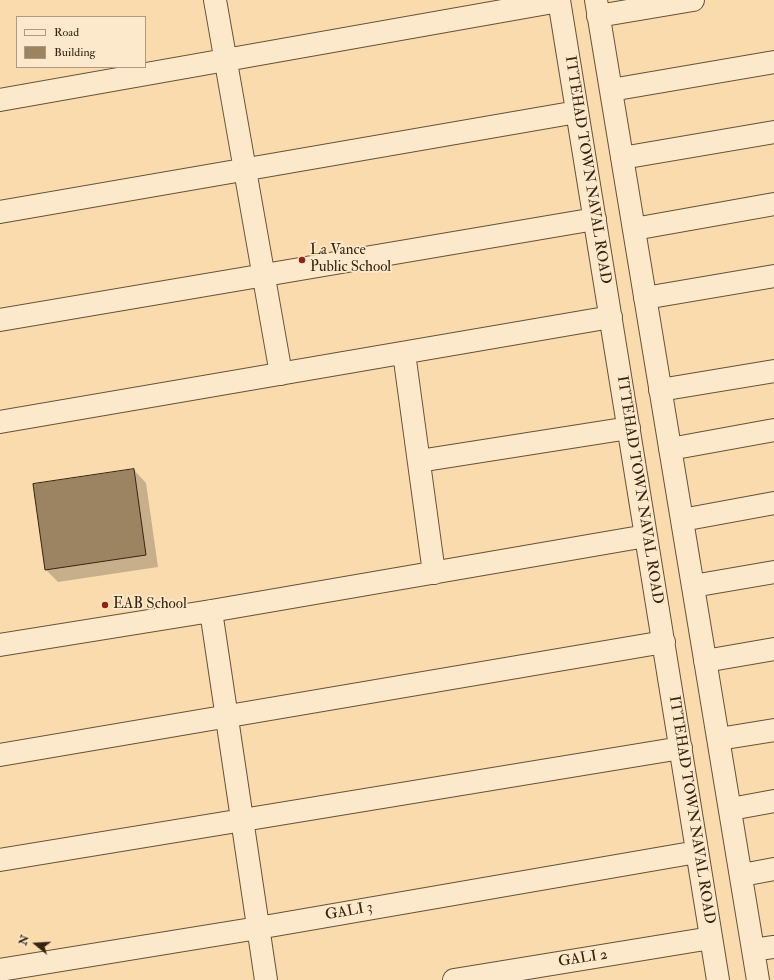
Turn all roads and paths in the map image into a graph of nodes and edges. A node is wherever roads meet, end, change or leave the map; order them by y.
1 (215, 0) edge
2 (559, 0) edge
3 (693, 0) edge
4 (597, 8) edge
5 (226, 60) junction
6 (774, 62) edge
7 (611, 90) junction
8 (0, 100) edge
9 (577, 112) junction
10 (774, 132) edge
11 (622, 158) junction
12 (245, 170) junction
13 (774, 204) edge
14 (0, 212) edge
15 (595, 219) junction
16 (634, 229) junction
17 (264, 275) junction
18 (774, 276) edge
19 (645, 298) junction
20 (611, 317) junction
21 (0, 320) edge
22 (404, 353) junction
23 (774, 370) edge
24 (281, 374) junction
25 (660, 390) junction
26 (0, 422) edge
27 (629, 428) junction
28 (774, 430) edge
29 (670, 449) junction
30 (419, 461) junction
31 (774, 503) edge
32 (682, 520) junction
33 (646, 536) junction
34 (774, 572) edge
35 (434, 573) junction
36 (693, 586) junction
37 (211, 611) junction
38 (664, 642) junction
39 (0, 645) edge
40 (774, 648) edge
41 (705, 661) junction
42 (227, 717) junction
43 (774, 730) edge
44 (719, 739) junction
45 (680, 748) junction
46 (0, 755) edge
47 (774, 802) edge
48 (731, 809) junction
49 (242, 820) junction
50 (698, 852) junction
51 (0, 860) edge
52 (774, 870) edge
53 (742, 875) junction
54 (258, 928) junction
55 (711, 938) junction
56 (764, 948) edge
57 (0, 970) edge
58 (266, 980) edge
59 (454, 980) edge
60 (718, 980) edge
61 (758, 980) edge

1 - 5 street
2 - 5 street
2 - 9 street, ITTEHAD TOWN NAVAL ROAD
3 - 4 street
4 - 7 street
5 - 8 street
5 - 12 street
6 - 7 street
7 - 11 street
9 - 12 street
9 - 15 street, ITTEHAD TOWN NAVAL ROAD
10 - 11 street
11 - 16 street
12 - 14 street
12 - 17 street
13 - 16 street
15 - 17 street
15 - 20 street, ITTEHAD TOWN NAVAL ROAD
16 - 19 street
17 - 21 street
17 - 24 street
18 - 19 street
19 - 25 street
20 - 22 street
20 - 27 street, ITTEHAD TOWN NAVAL ROAD
22 - 24 street
22 - 30 street
23 - 25 street
24 - 26 street
25 - 29 street
27 - 30 street
27 - 33 street, ITTEHAD TOWN NAVAL ROAD
28 - 29 street
29 - 32 street
30 - 35 street
31 - 32 street
32 - 36 street
33 - 35 street
33 - 38 street, ITTEHAD TOWN NAVAL ROAD
34 - 36 street
35 - 37 street
36 - 41 street
37 - 39 street
37 - 42 street
38 - 42 street
38 - 45 street, ITTEHAD TOWN NAVAL ROAD
40 - 41 street
41 - 44 street
42 - 46 street
42 - 49 street
43 - 44 street
44 - 48 street
45 - 49 street
45 - 50 street, ITTEHAD TOWN NAVAL ROAD
47 - 48 street
48 - 53 street
49 - 51 street
49 - 54 street
50 - 54 street, GALI 3
50 - 55 street, ITTEHAD TOWN NAVAL ROAD
52 - 53 street
53 - 56 street
54 - 57 street, GALI 3
54 - 58 street
55 - 59 street, GALI 2
55 - 60 street, ITTEHAD TOWN NAVAL ROAD
56 - 61 street

